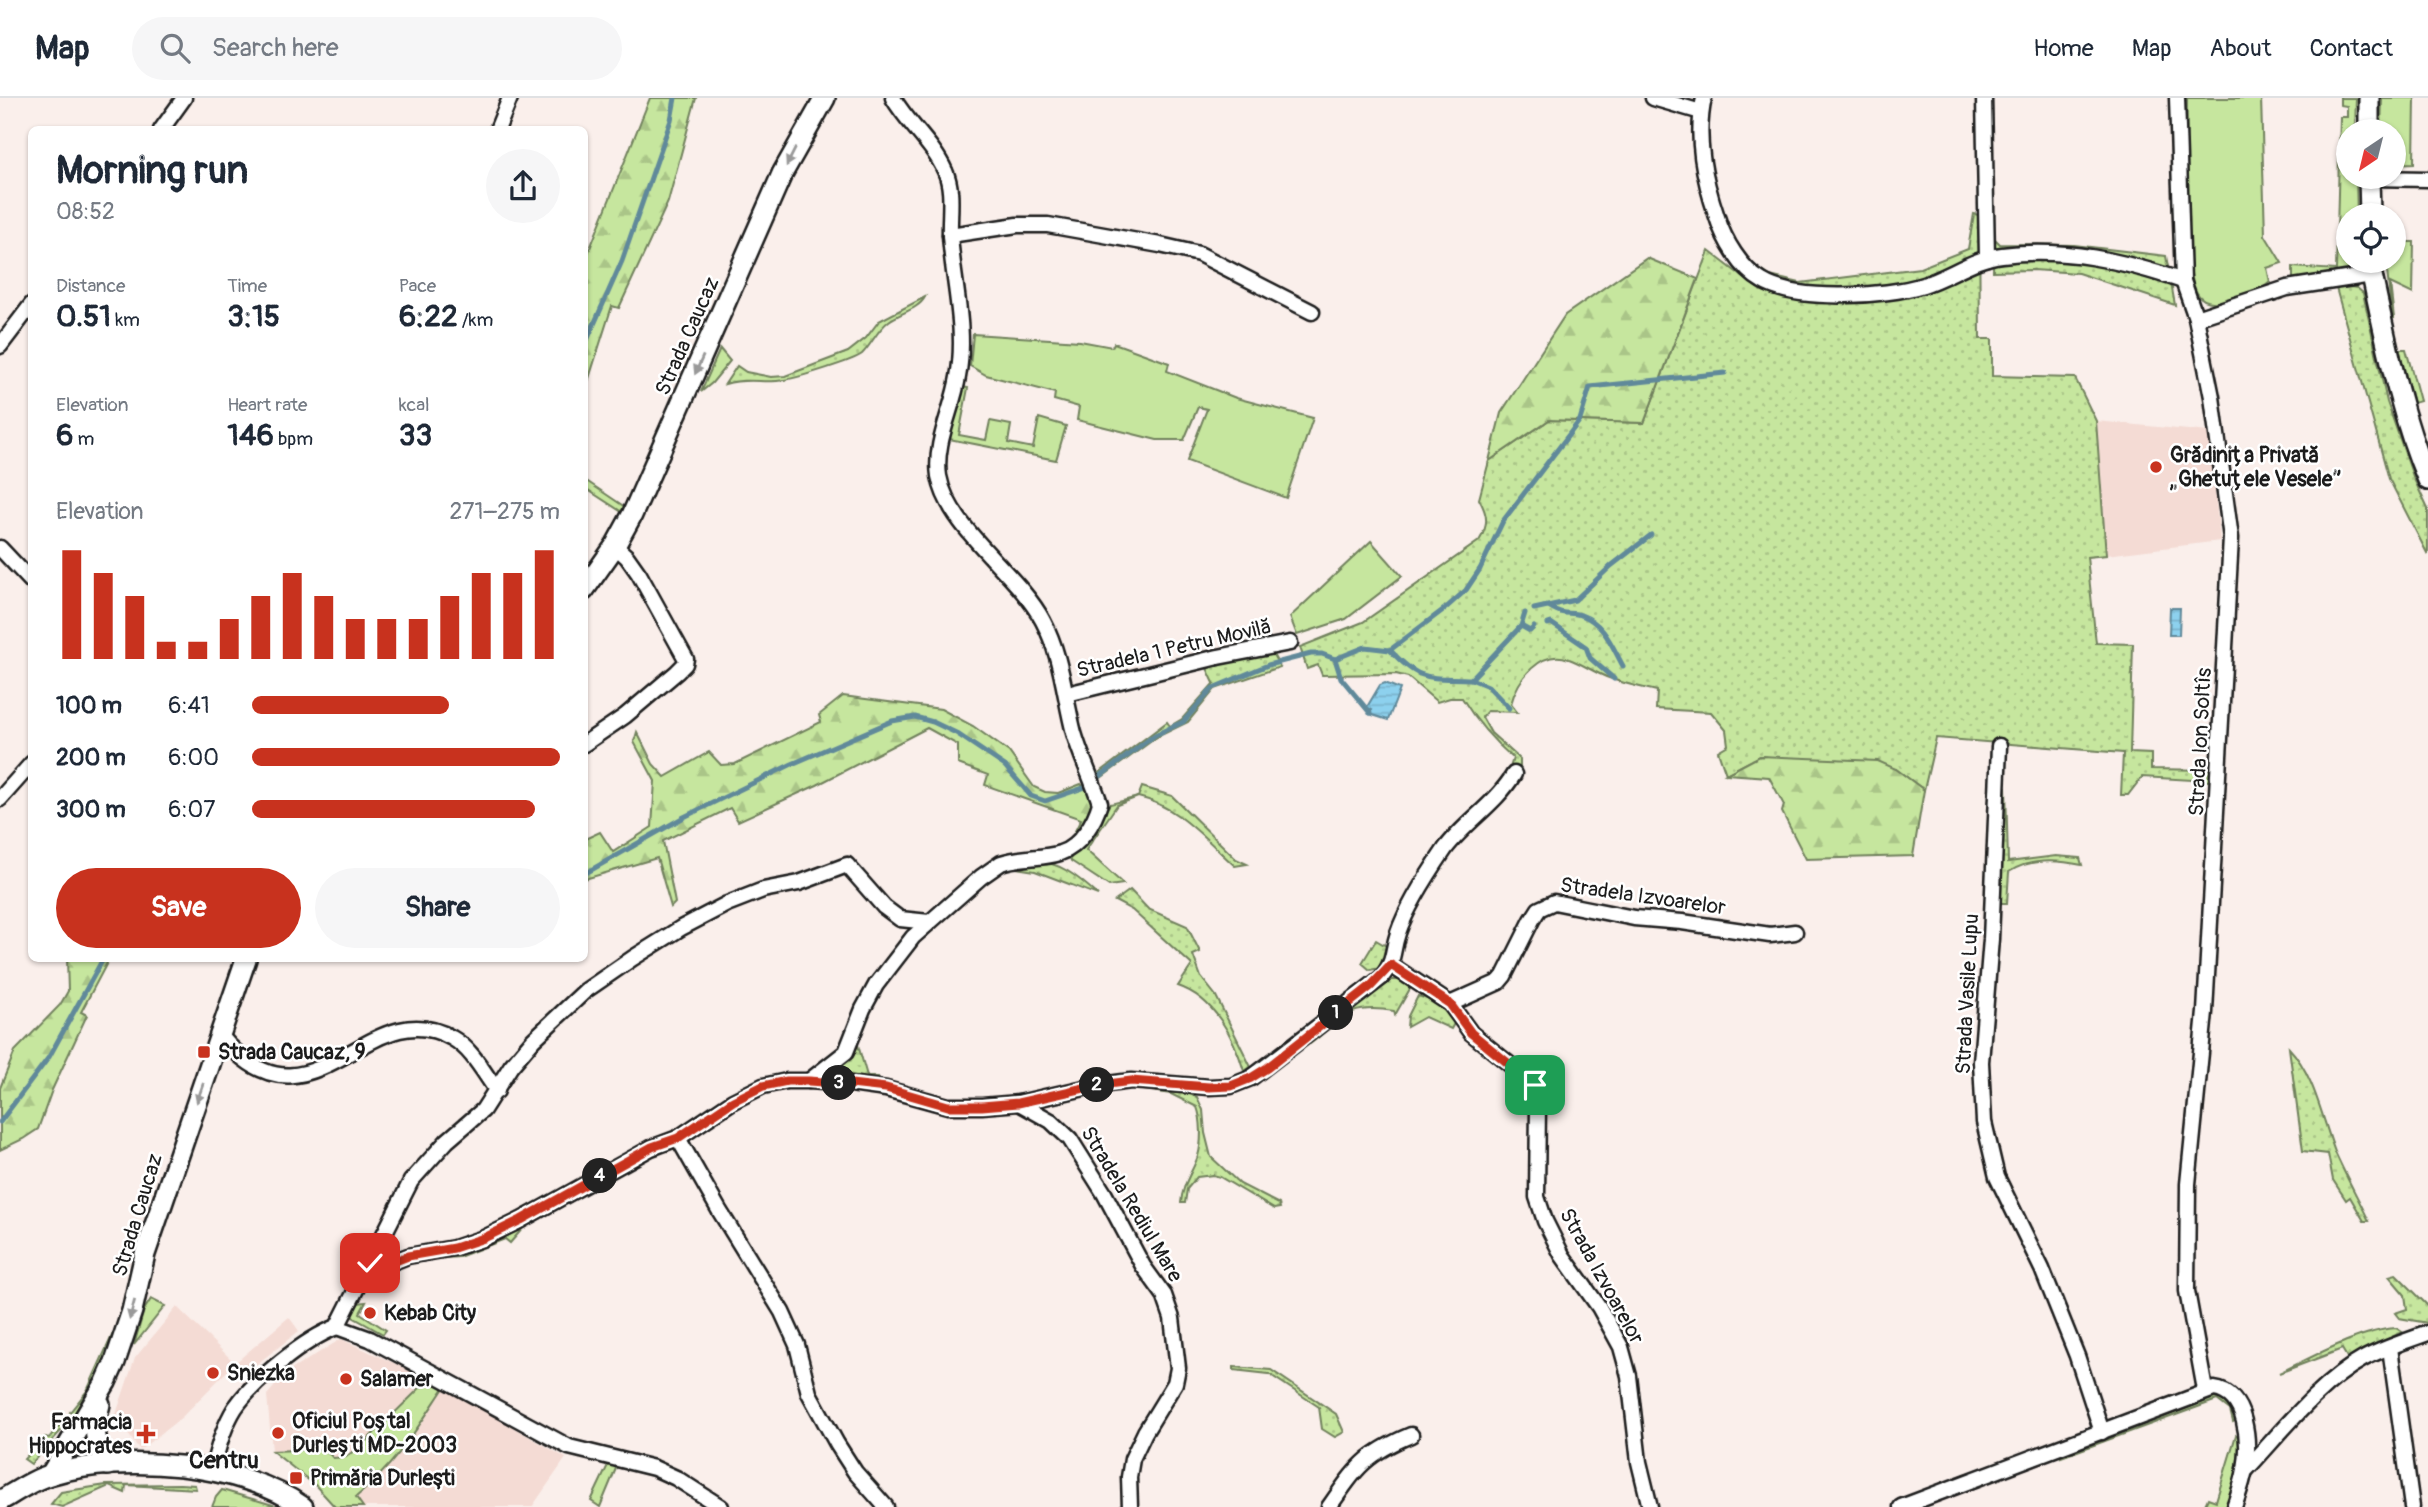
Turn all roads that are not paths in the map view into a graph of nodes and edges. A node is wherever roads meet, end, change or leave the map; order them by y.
1 (184, 98) edge
2 (510, 98) edge
3 (825, 98) edge
4 (893, 98) edge
5 (1653, 98) edge
6 (1984, 98) edge
7 (2177, 98) edge
8 (2369, 98) edge
9 (1702, 105) edge
10 (2369, 119) edge
11 (164, 126) edge
12 (499, 126) edge
13 (2406, 178) edge
14 (2428, 179) edge
15 (950, 235) junction
16 (1987, 258) junction
17 (2351, 273) edge
18 (2373, 273) edge
19 (2183, 281) junction
20 (28, 309) edge
21 (1312, 312) dead end
22 (2196, 318) junction
23 (0, 346) edge
24 (2428, 480) edge
25 (615, 545) junction
26 (0, 548) edge
27 (28, 578) edge
28 (588, 584) edge
29 (1290, 643) dead end
30 (1067, 694) junction
31 (588, 741) edge
32 (1999, 746) dead end
33 (28, 767) edge
34 (1514, 774) dead end
35 (6, 785) edge
36 (0, 799) edge
37 (929, 922) junction
38 (1795, 932) dead end
39 (246, 962) edge
40 (1391, 965) junction
41 (1450, 1004) junction
42 (220, 1035) junction
43 (809, 1081) junction
44 (497, 1091) junction
45 (1018, 1103) junction
46 (678, 1138) junction
47 (363, 1279) junction
48 (337, 1327) junction
49 (2428, 1333) edge
50 (2390, 1348) junction
51 (106, 1382) junction
52 (2209, 1389) junction
53 (2102, 1432) junction
54 (1411, 1435) dead end
55 (108, 1465) junction
56 (212, 1470) junction
57 (2245, 1471) junction
58 (51, 1474) junction
59 (0, 1501) edge
60 (303, 1507) edge
61 (721, 1507) edge
62 (886, 1507) edge
63 (1130, 1507) edge
64 (1329, 1507) edge
65 (1650, 1507) edge
66 (1901, 1507) edge
67 (2234, 1507) edge
68 (2412, 1507) edge

1 - 11 street
2 - 12 street
3 -> 25 street, Strada Caucaz
4 - 15 street
5 - 9 street
6 - 16 street
7 - 19 street, Strada Ion Soltîs
8 - 10 street
9 - 16 street
13 - 14 street
15 - 21 street
15 - 30 street
16 - 19 street
17 - 22 street
18 - 24 street
19 - 22 street, Strada Ion Soltîs
20 - 23 street
22 - 52 street, Strada Ion Soltîs
25 - 28 street, Strada Caucaz
25 - 31 street
26 - 27 street
29 - 30 street, Stradela 1 Petru Movilă
30 - 37 street
32 - 53 street, Strada Vasile Lupu
33 - 35 street
34 - 40 street
35 - 36 street
37 - 43 street
37 - 44 street
38 - 41 street, Stradela Izvoarelor
39 - 42 street, Strada Caucaz
40 - 41 street, Strada Izvoarelor
40 - 45 street
41 - 65 street, Strada Izvoarelor
42 - 44 street
42 -> 51 street, Strada Caucaz
43 - 45 street
43 - 46 street
44 - 47 street
45 - 63 street, Stradela Rediul Mare
46 - 47 street
46 - 62 street
47 - 48 street
48 - 56 street
48 - 61 street
49 - 50 street
50 - 57 street
50 - 68 street
51 - 55 street
51 - 58 street, Strada Caucaz
52 - 53 street
52 - 57 street
53 - 66 street
54 - 64 street
55 - 56 street
55 - 58 street
56 - 60 street
57 - 67 street
58 - 59 street

